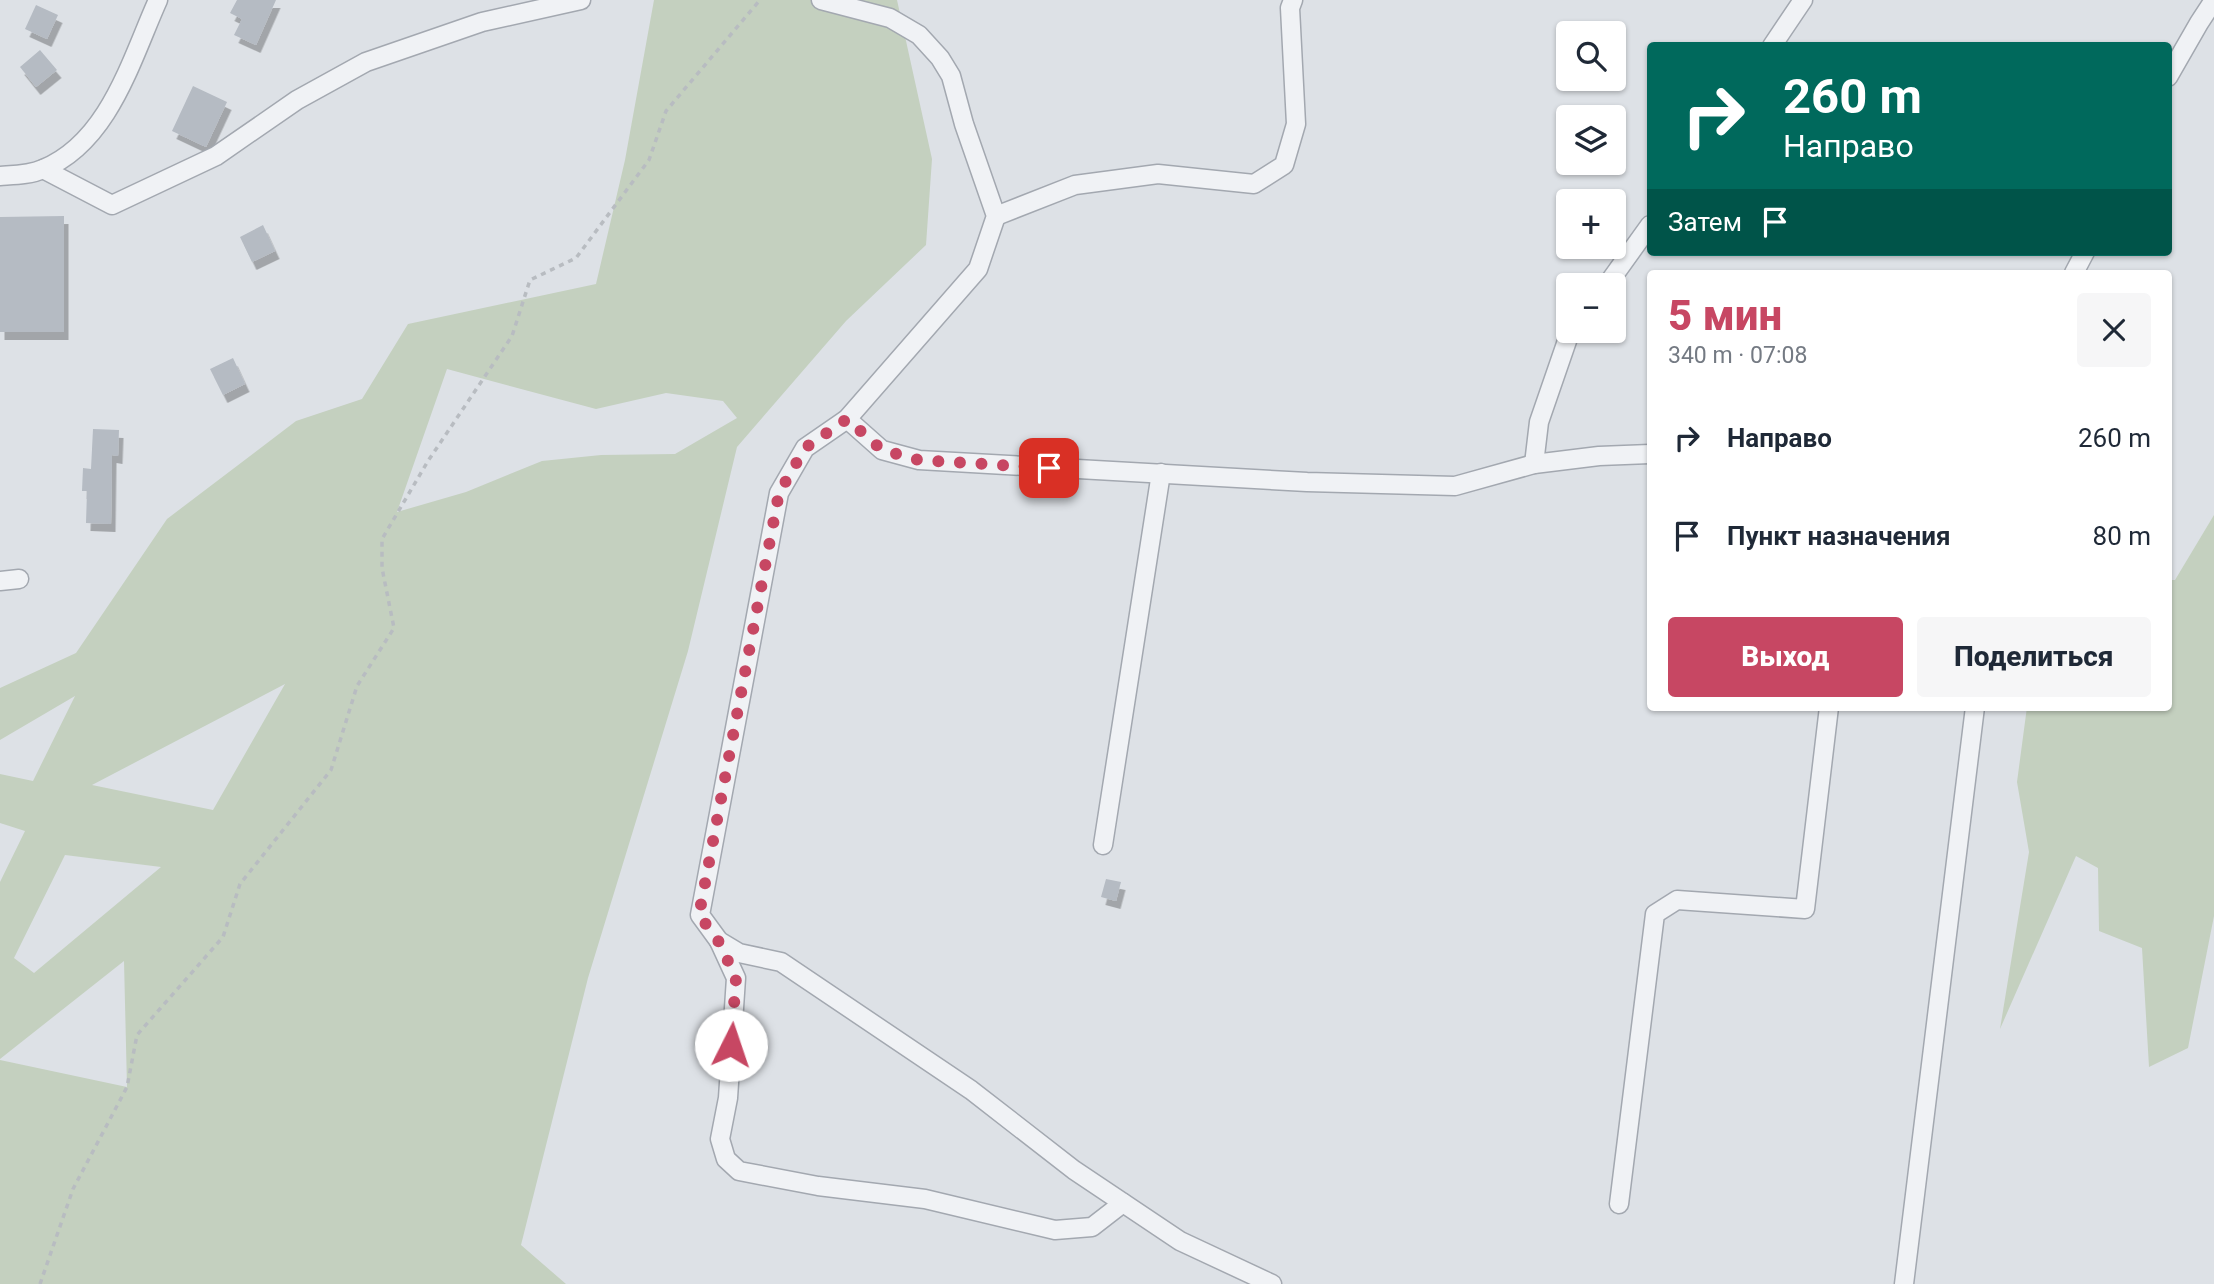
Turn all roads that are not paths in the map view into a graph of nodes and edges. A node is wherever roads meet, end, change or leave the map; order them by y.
1 (158, 0) edge
2 (581, 0) edge
3 (821, 0) edge
4 (1293, 0) edge
5 (1803, 0) edge
6 (2214, 0) edge
7 (1775, 42) edge
8 (2172, 70) edge
9 (43, 169) junction
10 (0, 176) edge
11 (996, 216) junction
12 (1647, 229) edge
13 (1616, 273) edge
14 (1566, 343) edge
15 (847, 419) junction
16 (1647, 454) edge
17 (1534, 464) junction
18 (1161, 473) junction
19 (19, 579) dead end
20 (0, 581) edge
21 (1829, 711) edge
22 (1975, 711) edge
23 (1103, 845) dead end
24 (719, 942) junction
25 (1123, 1203) junction
26 (1619, 1204) dead end
27 (1272, 1284) edge
28 (1904, 1284) edge

1 - 9 street
2 - 9 street
3 - 11 street
4 - 11 street
5 - 7 street
6 - 8 street
9 - 10 street
11 - 15 street
12 - 13 street
14 - 17 street
15 - 18 street
15 - 24 street
16 - 17 street
17 - 18 street
18 - 23 street
19 - 20 street
21 - 26 street
22 - 28 street
24 - 25 street
24 - 25 street
25 - 27 street

